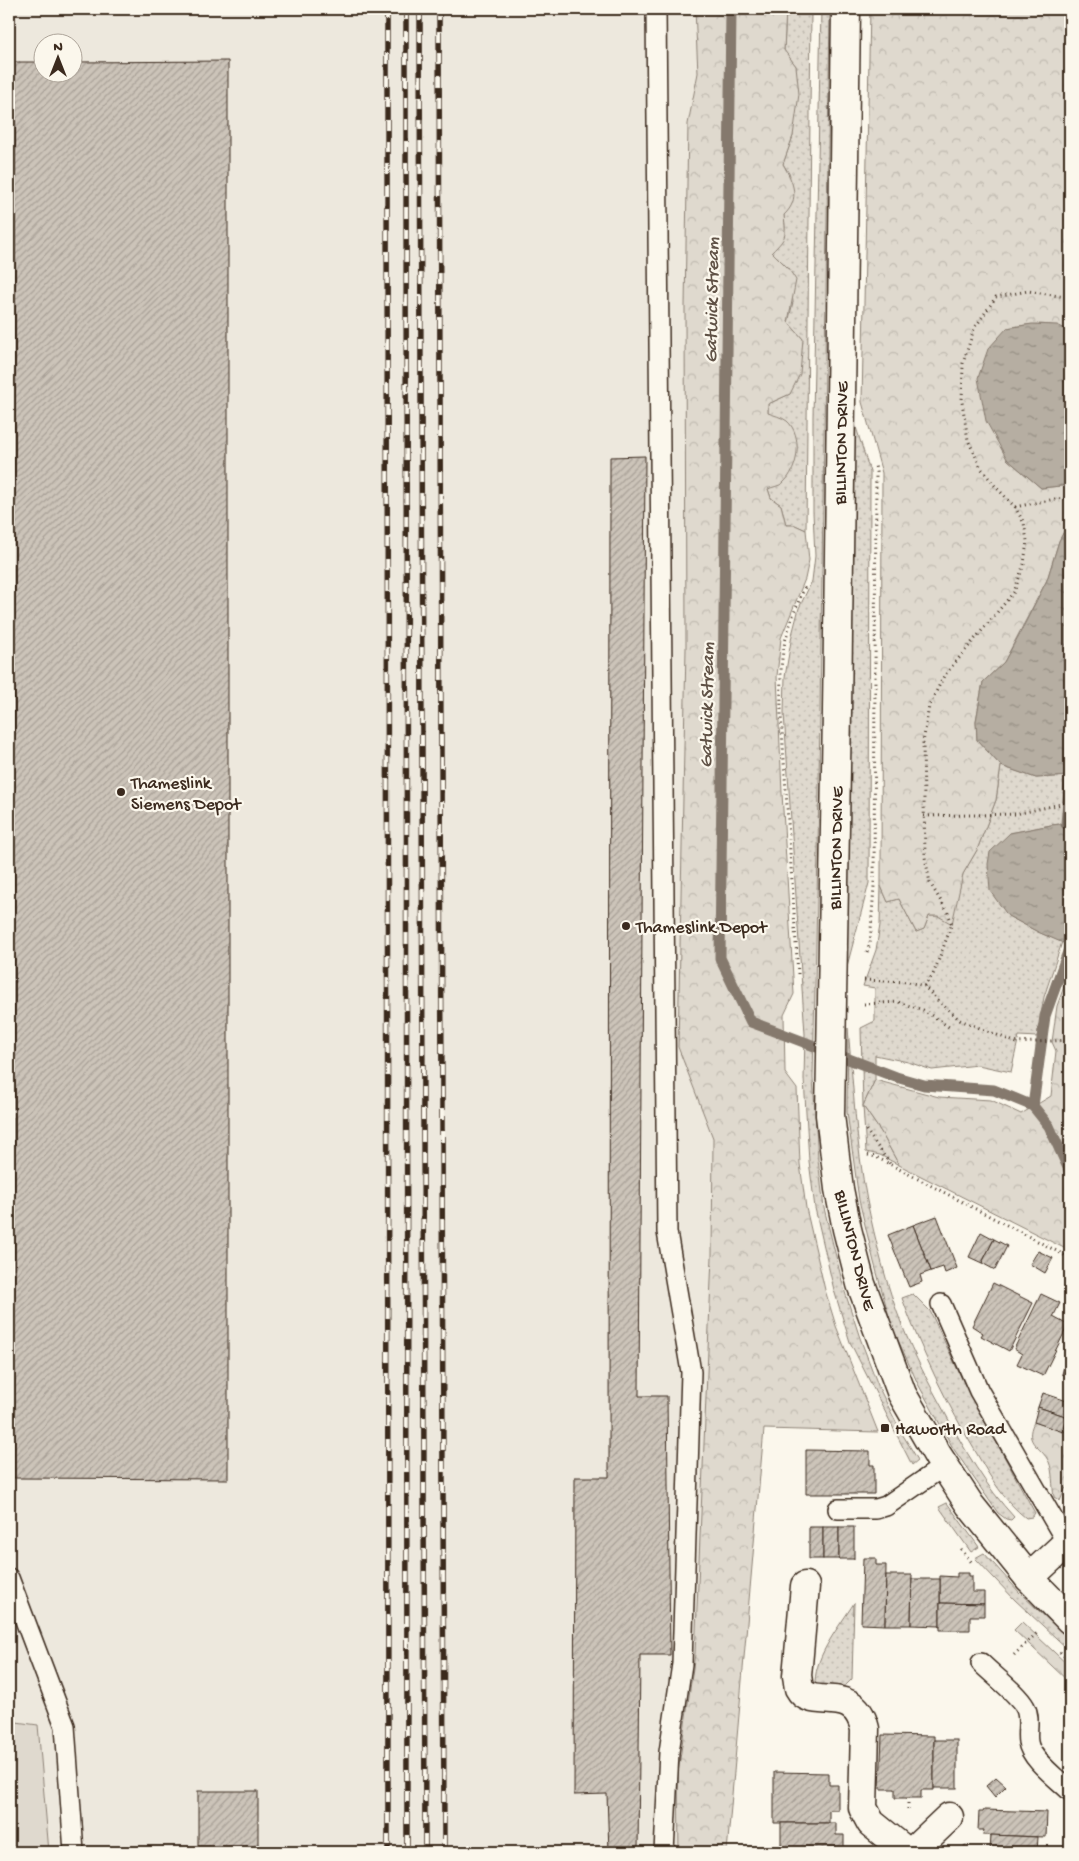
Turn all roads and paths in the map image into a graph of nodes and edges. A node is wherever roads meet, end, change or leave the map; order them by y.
1 (656, 9) edge
2 (846, 9) edge
3 (1070, 300) edge
4 (1070, 498) edge
5 (1015, 507) junction
6 (808, 580) dead end
7 (1070, 802) edge
8 (924, 816) junction
9 (858, 980) dead end
10 (798, 983) dead end
11 (924, 986) junction
12 (831, 1021) junction
13 (952, 1029) dead end
14 (1070, 1040) edge
15 (863, 1126) dead end
16 (863, 1154) dead end
17 (892, 1166) junction
18 (1070, 1258) edge
19 (941, 1304) dead end
20 (944, 1466) junction
21 (838, 1509) dead end
22 (1069, 1542) edge
23 (9, 1578) edge
24 (1029, 1578) junction
25 (805, 1586) dead end
26 (1070, 1620) edge
27 (981, 1664) dead end
28 (1070, 1791) edge
29 (949, 1817) dead end
30 (74, 1852) edge
31 (664, 1852) edge
32 (907, 1852) edge
33 (912, 1852) edge

1 - 31 lane
2 - 12 street, BILLINTON DRIVE
3 - 5 path
4 - 5 path
5 - 8 path
6 - 10 path
7 - 8 path
8 - 11 path
9 - 11 path
11 - 14 path
12 - 13 path
12 - 20 street, BILLINTON DRIVE
15 - 17 path
16 - 17 path
17 - 18 path
19 - 22 lane
20 - 21 lane
20 - 24 street, BILLINTON DRIVE
22 - 24 street
23 - 30 lane
24 - 26 street, BILLINTON DRIVE
25 - 32 street
27 - 28 lane
29 - 33 street

